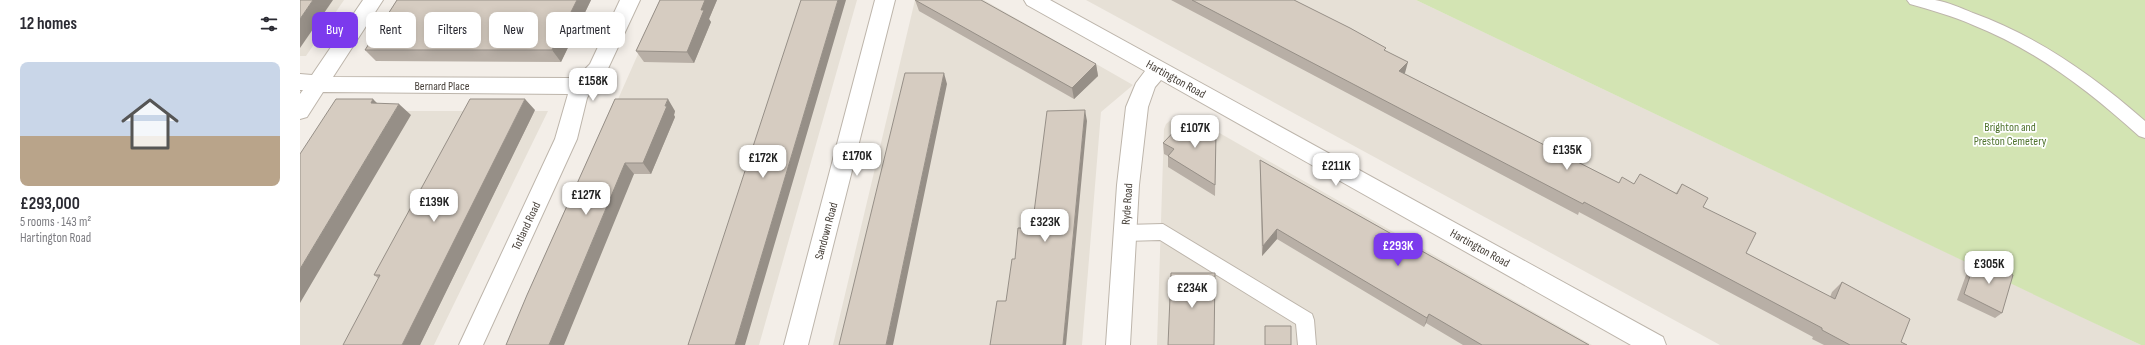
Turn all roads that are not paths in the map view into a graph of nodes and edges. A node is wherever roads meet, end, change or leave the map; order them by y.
1 (373, 0) edge
2 (630, 0) edge
3 (885, 0) edge
4 (1034, 0) edge
5 (1915, 0) edge
6 (1159, 70) junction
7 (309, 82) edge
8 (585, 83) junction
9 (300, 111) edge
10 (2145, 131) edge
11 (1125, 232) junction
12 (470, 345) edge
13 (796, 345) edge
14 (1118, 345) edge
15 (1307, 345) edge
16 (1654, 345) edge

1 - 7 street
2 - 8 street, Totland Road
3 - 13 street, Sandown Road
4 - 6 street, Hartington Road
5 - 10 lane
6 - 11 street, Ryde Road
6 - 16 street, Hartington Road
7 - 8 street, Bernard Place
7 - 9 street
8 - 12 street, Totland Road
11 - 14 street, Ryde Road
11 - 15 lane

